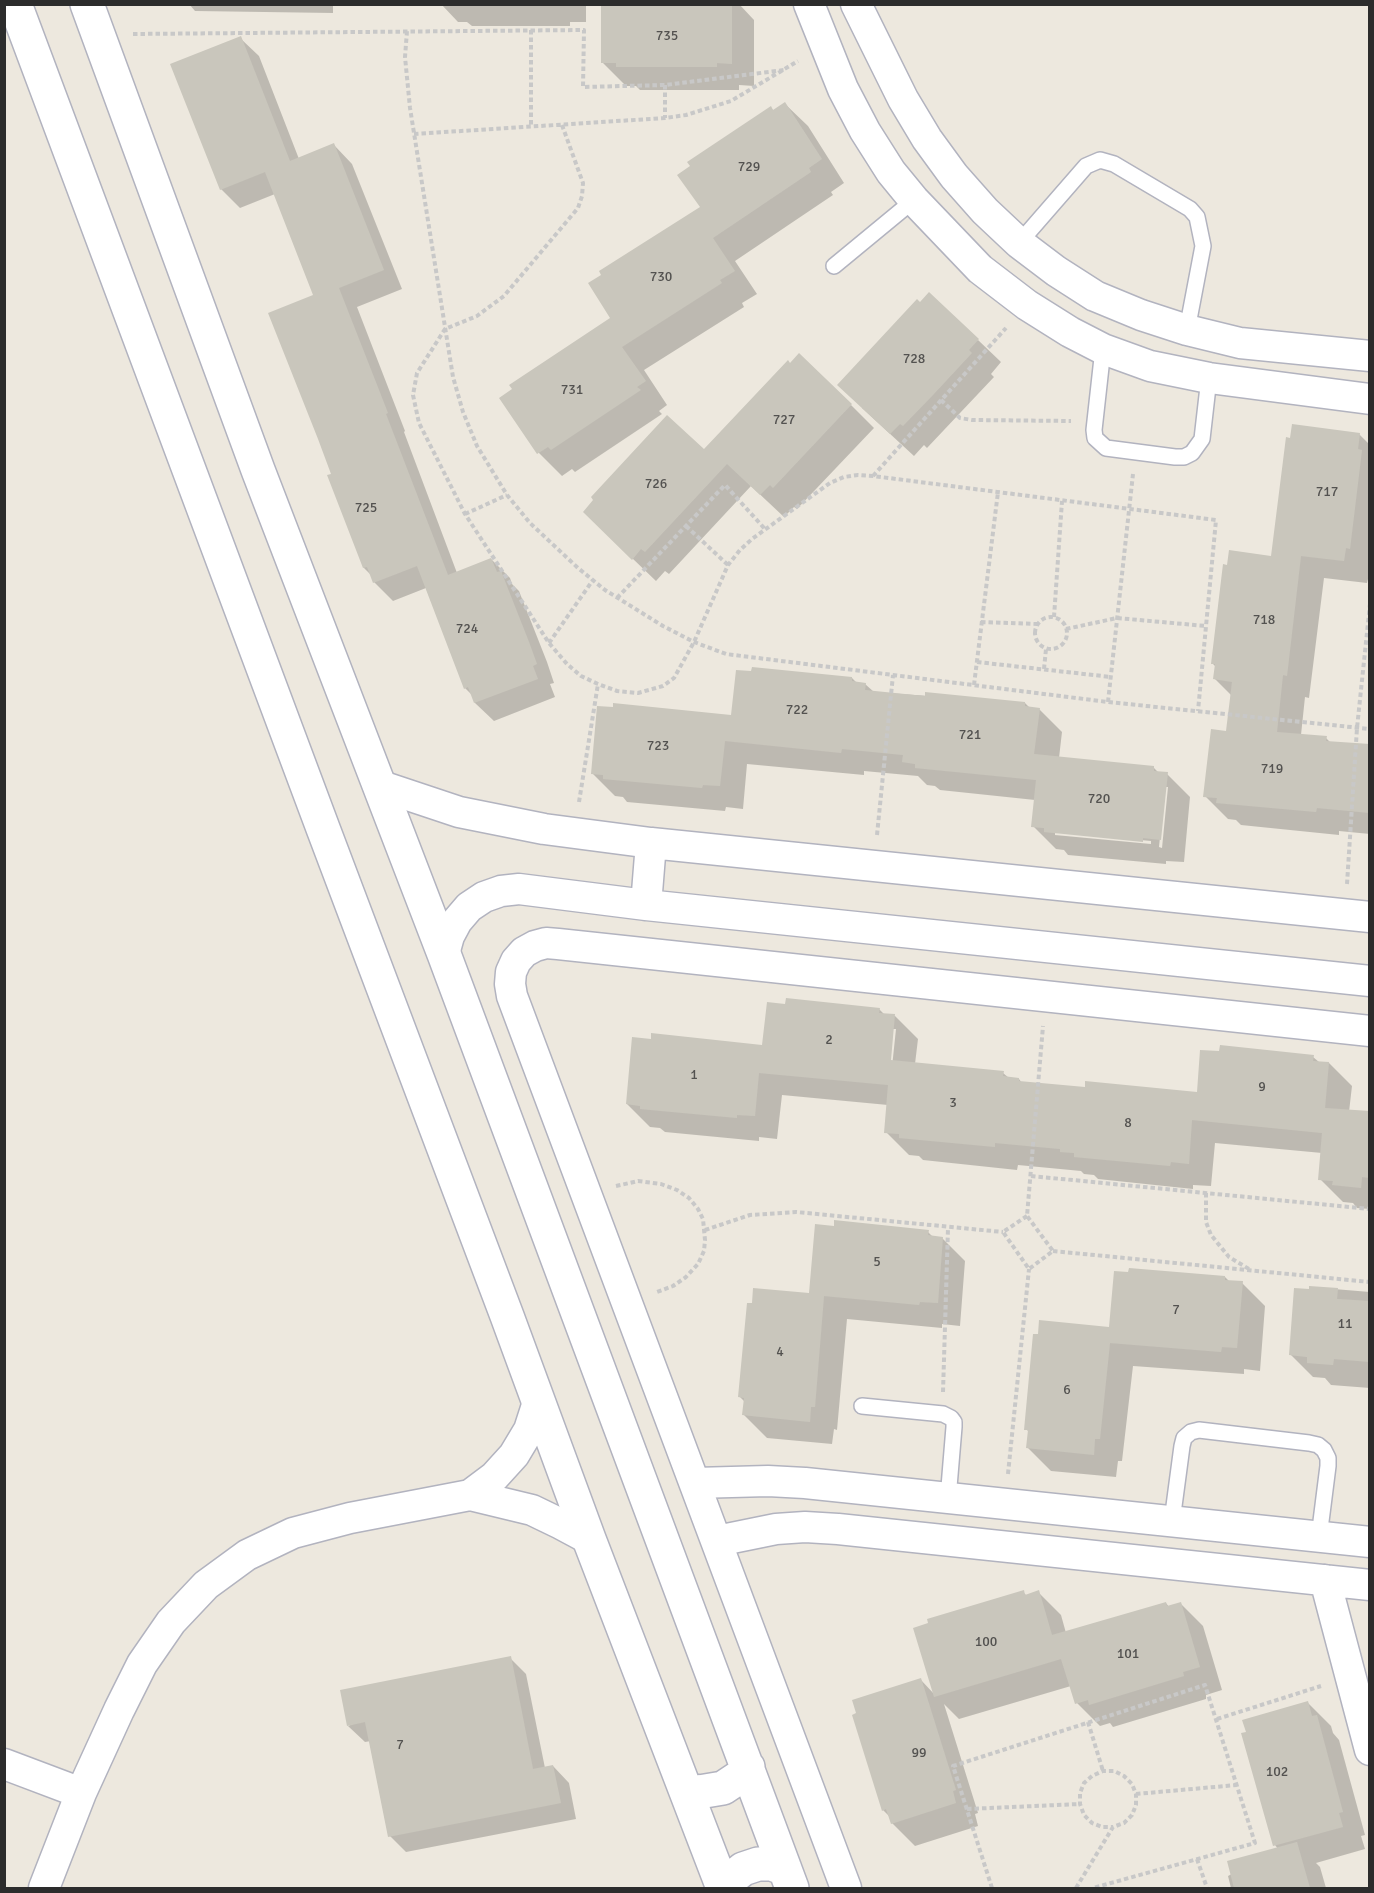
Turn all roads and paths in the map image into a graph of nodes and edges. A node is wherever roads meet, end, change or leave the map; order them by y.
1 (15, 4) edge
2 (809, 4) edge
3 (856, 4) edge
4 (93, 19) edge
5 (531, 30) junction
6 (407, 31) junction
7 (824, 45) junction
8 (784, 70) junction
9 (665, 85) junction
10 (665, 118) junction
11 (562, 125) junction
12 (531, 127) junction
13 (414, 134) junction
14 (914, 200) junction
15 (1019, 243) junction
16 (834, 266) dead end
17 (1027, 305) junction
18 (445, 329) junction
19 (1187, 330) junction
20 (1103, 349) junction
21 (1370, 356) edge
22 (1209, 378) junction
23 (1370, 399) edge
24 (941, 400) junction
25 (1095, 421) junction
26 (1136, 452) junction
27 (873, 476) junction
28 (998, 492) junction
29 (507, 495) junction
30 (1062, 501) junction
31 (1129, 510) junction
32 (465, 514) junction
33 (686, 526) junction
34 (765, 529) junction
35 (728, 565) junction
36 (593, 580) junction
37 (617, 598) junction
38 (1370, 604) edge
39 (1054, 617) junction
40 (1117, 618) junction
41 (981, 622) junction
42 (1037, 624) junction
43 (1206, 626) junction
44 (1066, 628) junction
45 (694, 642) junction
46 (549, 643) junction
47 (1046, 649) junction
48 (977, 662) junction
49 (1044, 669) junction
50 (893, 675) junction
51 (1111, 677) junction
52 (598, 684) junction
53 (974, 685) junction
54 (1108, 702) junction
55 (1198, 711) junction
56 (1357, 728) junction
57 (1370, 729) edge
58 (378, 785) junction
59 (574, 833) junction
60 (651, 843) junction
61 (874, 865) junction
62 (646, 905) junction
63 (1357, 916) edge
64 (444, 954) junction
65 (1370, 981) edge
66 (1045, 996) junction
67 (1370, 1031) edge
68 (1031, 1176) junction
69 (585, 1191) junction
70 (1206, 1193) junction
71 (1370, 1209) edge
72 (1027, 1216) junction
73 (948, 1228) junction
74 (705, 1230) junction
75 (1003, 1232) junction
76 (1053, 1251) junction
77 (1029, 1269) junction
78 (1254, 1270) junction
79 (1370, 1282) edge
80 (627, 1302) junction
81 (538, 1402) junction
82 (862, 1406) dead end
83 (943, 1414) junction
84 (695, 1483) junction
85 (470, 1495) junction
86 (948, 1498) junction
87 (1005, 1504) junction
88 (1172, 1521) junction
89 (1319, 1536) junction
90 (589, 1539) junction
91 (717, 1541) junction
92 (1370, 1542) edge
93 (1324, 1580) junction
94 (1370, 1585) edge
95 (1350, 1677) junction
96 (1216, 1719) junction
97 (1089, 1722) junction
98 (1368, 1736) edge
99 (4, 1764) edge
100 (748, 1767) junction
101 (1103, 1771) junction
102 (1237, 1785) junction
103 (687, 1790) junction
104 (81, 1793) junction
105 (1136, 1794) junction
106 (1080, 1804) junction
107 (967, 1809) junction
108 (1113, 1827) junction
109 (1197, 1859) junction
110 (788, 1879) edge
111 (44, 1888) edge
112 (724, 1888) edge
113 (846, 1888) edge
114 (992, 1888) edge
115 (1076, 1888) edge
116 (1093, 1888) edge
117 (1207, 1888) edge

1 - 81 street
2 - 7 street
3 - 15 street
4 - 6 path
4 - 58 street
5 - 6 path
5 - 9 path
5 - 12 path
6 - 13 path
7 - 8 path
7 - 14 street
8 - 9 path
8 - 10 path
9 - 10 path
10 - 11 path
11 - 12 path
11 - 18 path
12 - 13 path
13 - 18 path
14 - 16 lane
14 - 17 street
15 - 19 street
15 - 19 lane
17 - 20 street
17 - 24 path
18 - 29 path
18 - 32 path
19 - 21 street
20 - 22 street
20 - 25 lane
22 - 23 street
22 - 26 lane
24 - 25 path
24 - 27 path
25 - 26 lane
26 - 31 path
27 - 28 path
27 - 34 path
28 - 30 path
28 - 41 path
29 - 32 path
29 - 36 path
30 - 31 path
30 - 39 path
31 - 40 path
31 - 43 path
32 - 46 path
33 - 34 path
33 - 35 path
33 - 37 path
34 - 35 path
35 - 45 path
36 - 37 path
36 - 46 path
37 - 45 path
38 - 56 path
39 - 42 path
39 - 44 path
40 - 43 path
40 - 44 path
40 - 51 path
41 - 42 path
41 - 48 path
42 - 47 path
43 - 55 path
44 - 47 path
45 - 50 path
45 - 52 path
46 - 52 path
47 - 49 path
48 - 49 path
48 - 53 path
49 - 51 path
50 - 53 path
50 - 61 path
51 - 54 path
52 - 59 path
53 - 54 path
54 - 55 path
55 - 56 path
56 - 57 path
56 - 63 path
58 - 59 street
58 - 64 street
59 - 60 street
60 - 61 street
60 - 62 street
61 - 63 street
62 - 64 street
62 - 65 street
64 - 100 street
66 - 67 street
66 - 68 path
66 - 69 street
68 - 70 path
68 - 72 path
69 - 74 path
69 - 80 street
70 - 71 path
70 - 78 path
72 - 75 path
72 - 76 path
73 - 74 path
73 - 75 path
73 - 83 path
74 - 80 path
75 - 77 path
76 - 77 path
76 - 78 path
77 - 87 path
78 - 79 path
80 - 84 street
81 - 85 street
81 - 90 street
82 - 83 lane
83 - 86 lane
84 - 86 street
84 - 91 street
85 - 90 street
85 - 104 street
86 - 87 street
87 - 88 street
88 - 89 street
88 - 89 lane
89 - 92 street
90 - 103 street
91 - 93 street
91 - 113 street
93 - 94 street
93 - 95 street
95 - 96 path
95 - 98 street
96 - 97 path
96 - 102 path
97 - 101 path
97 - 107 path
99 - 104 street
100 - 103 street
100 - 110 street
101 - 105 path
101 - 106 path
102 - 105 path
102 - 109 path
103 - 112 street
104 - 111 street
105 - 108 path
106 - 107 path
106 - 108 path
107 - 114 path
108 - 115 path
109 - 116 path
109 - 117 path
110 - 112 street

